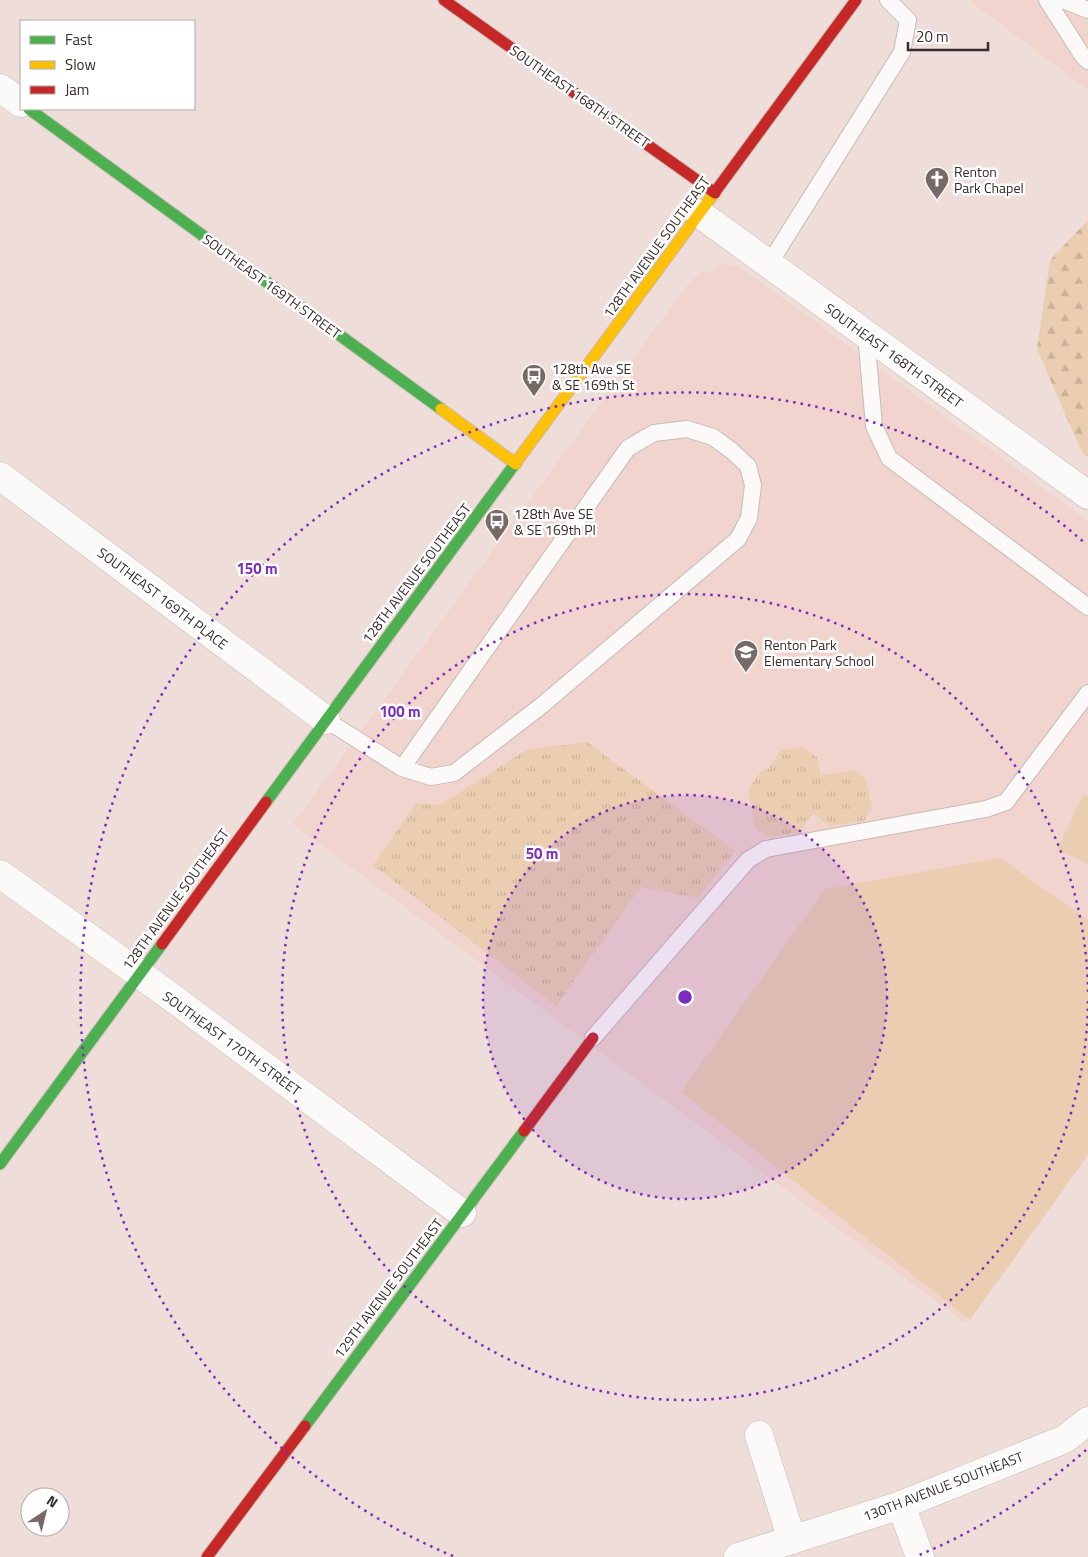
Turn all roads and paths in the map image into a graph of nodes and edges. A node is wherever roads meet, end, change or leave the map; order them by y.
1 (444, 0) edge
2 (856, 0) edge
3 (888, 0) edge
4 (1047, 0) edge
5 (1064, 0) edge
6 (1085, 0) edge
7 (1088, 8) edge
8 (1086, 58) edge
9 (0, 88) edge
10 (20, 102) edge
11 (30, 110) edge
12 (707, 204) junction
13 (769, 264) junction
14 (866, 334) junction
15 (516, 464) junction
16 (0, 476) edge
17 (1088, 495) edge
18 (1088, 607) edge
19 (1088, 693) edge
20 (326, 720) junction
21 (402, 768) junction
22 (0, 874) edge
23 (139, 974) junction
24 (593, 1038) joint
25 (0, 1164) edge
26 (462, 1213) junction
27 (1088, 1421) edge
28 (758, 1435) dead end
29 (901, 1505) junction
30 (792, 1540) junction
31 (207, 1557) edge
32 (738, 1557) edge
33 (920, 1557) edge

1 - 12 street, SOUTHEAST 168TH STREET
2 - 12 street, 128TH AVENUE SOUTHEAST
3 - 13 lane
4 - 8 lane
5 - 7 lane
6 - 7 lane
9 - 10 street
11 - 15 street, SOUTHEAST 169TH STREET
12 - 13 street, SOUTHEAST 168TH STREET
12 - 15 street, 128TH AVENUE SOUTHEAST
13 - 14 street, SOUTHEAST 168TH STREET
14 - 17 street, SOUTHEAST 168TH STREET
14 - 18 lane
15 - 20 street, 128TH AVENUE SOUTHEAST
16 - 20 street, SOUTHEAST 169TH PLACE
19 - 24 lane
20 - 21 lane
20 - 23 street, 128TH AVENUE SOUTHEAST
21 - 21 lane
22 - 23 street, SOUTHEAST 170TH STREET
23 - 25 street, 128TH AVENUE SOUTHEAST
23 - 26 street, SOUTHEAST 170TH STREET
24 - 26 street, 129TH AVENUE SOUTHEAST
26 - 31 street, 129TH AVENUE SOUTHEAST
27 - 29 street, 130TH AVENUE SOUTHEAST
28 - 30 street
29 - 30 street, 130TH AVENUE SOUTHEAST
29 - 33 street
30 - 32 street, 130TH AVENUE SOUTHEAST

